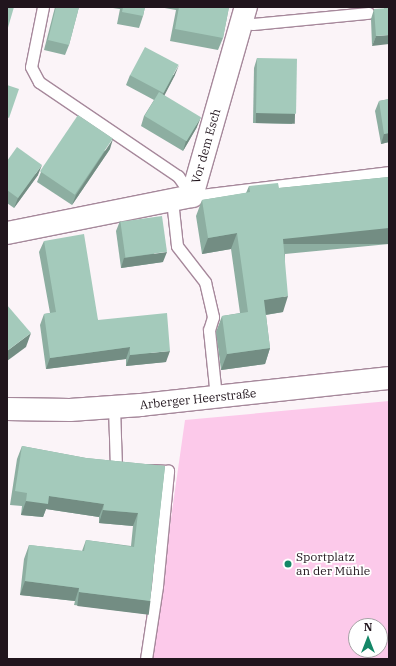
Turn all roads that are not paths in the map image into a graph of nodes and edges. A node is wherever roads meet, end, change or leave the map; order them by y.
1 (43, 7) edge
2 (368, 13) dead end
3 (244, 14) edge
4 (389, 172) edge
5 (182, 198) junction
6 (7, 233) edge
7 (389, 378) edge
8 (216, 397) junction
9 (114, 407) junction
10 (7, 409) edge
11 (146, 659) edge

1 - 5 lane
2 - 3 lane
3 - 5 main road, Vor dem Esch
4 - 5 lane
5 - 6 main road
5 - 8 lane
7 - 8 main road, Arberger Heerstraße
8 - 9 main road, Arberger Heerstraße
9 - 10 main road, Arberger Heerstraße
9 - 11 lane

